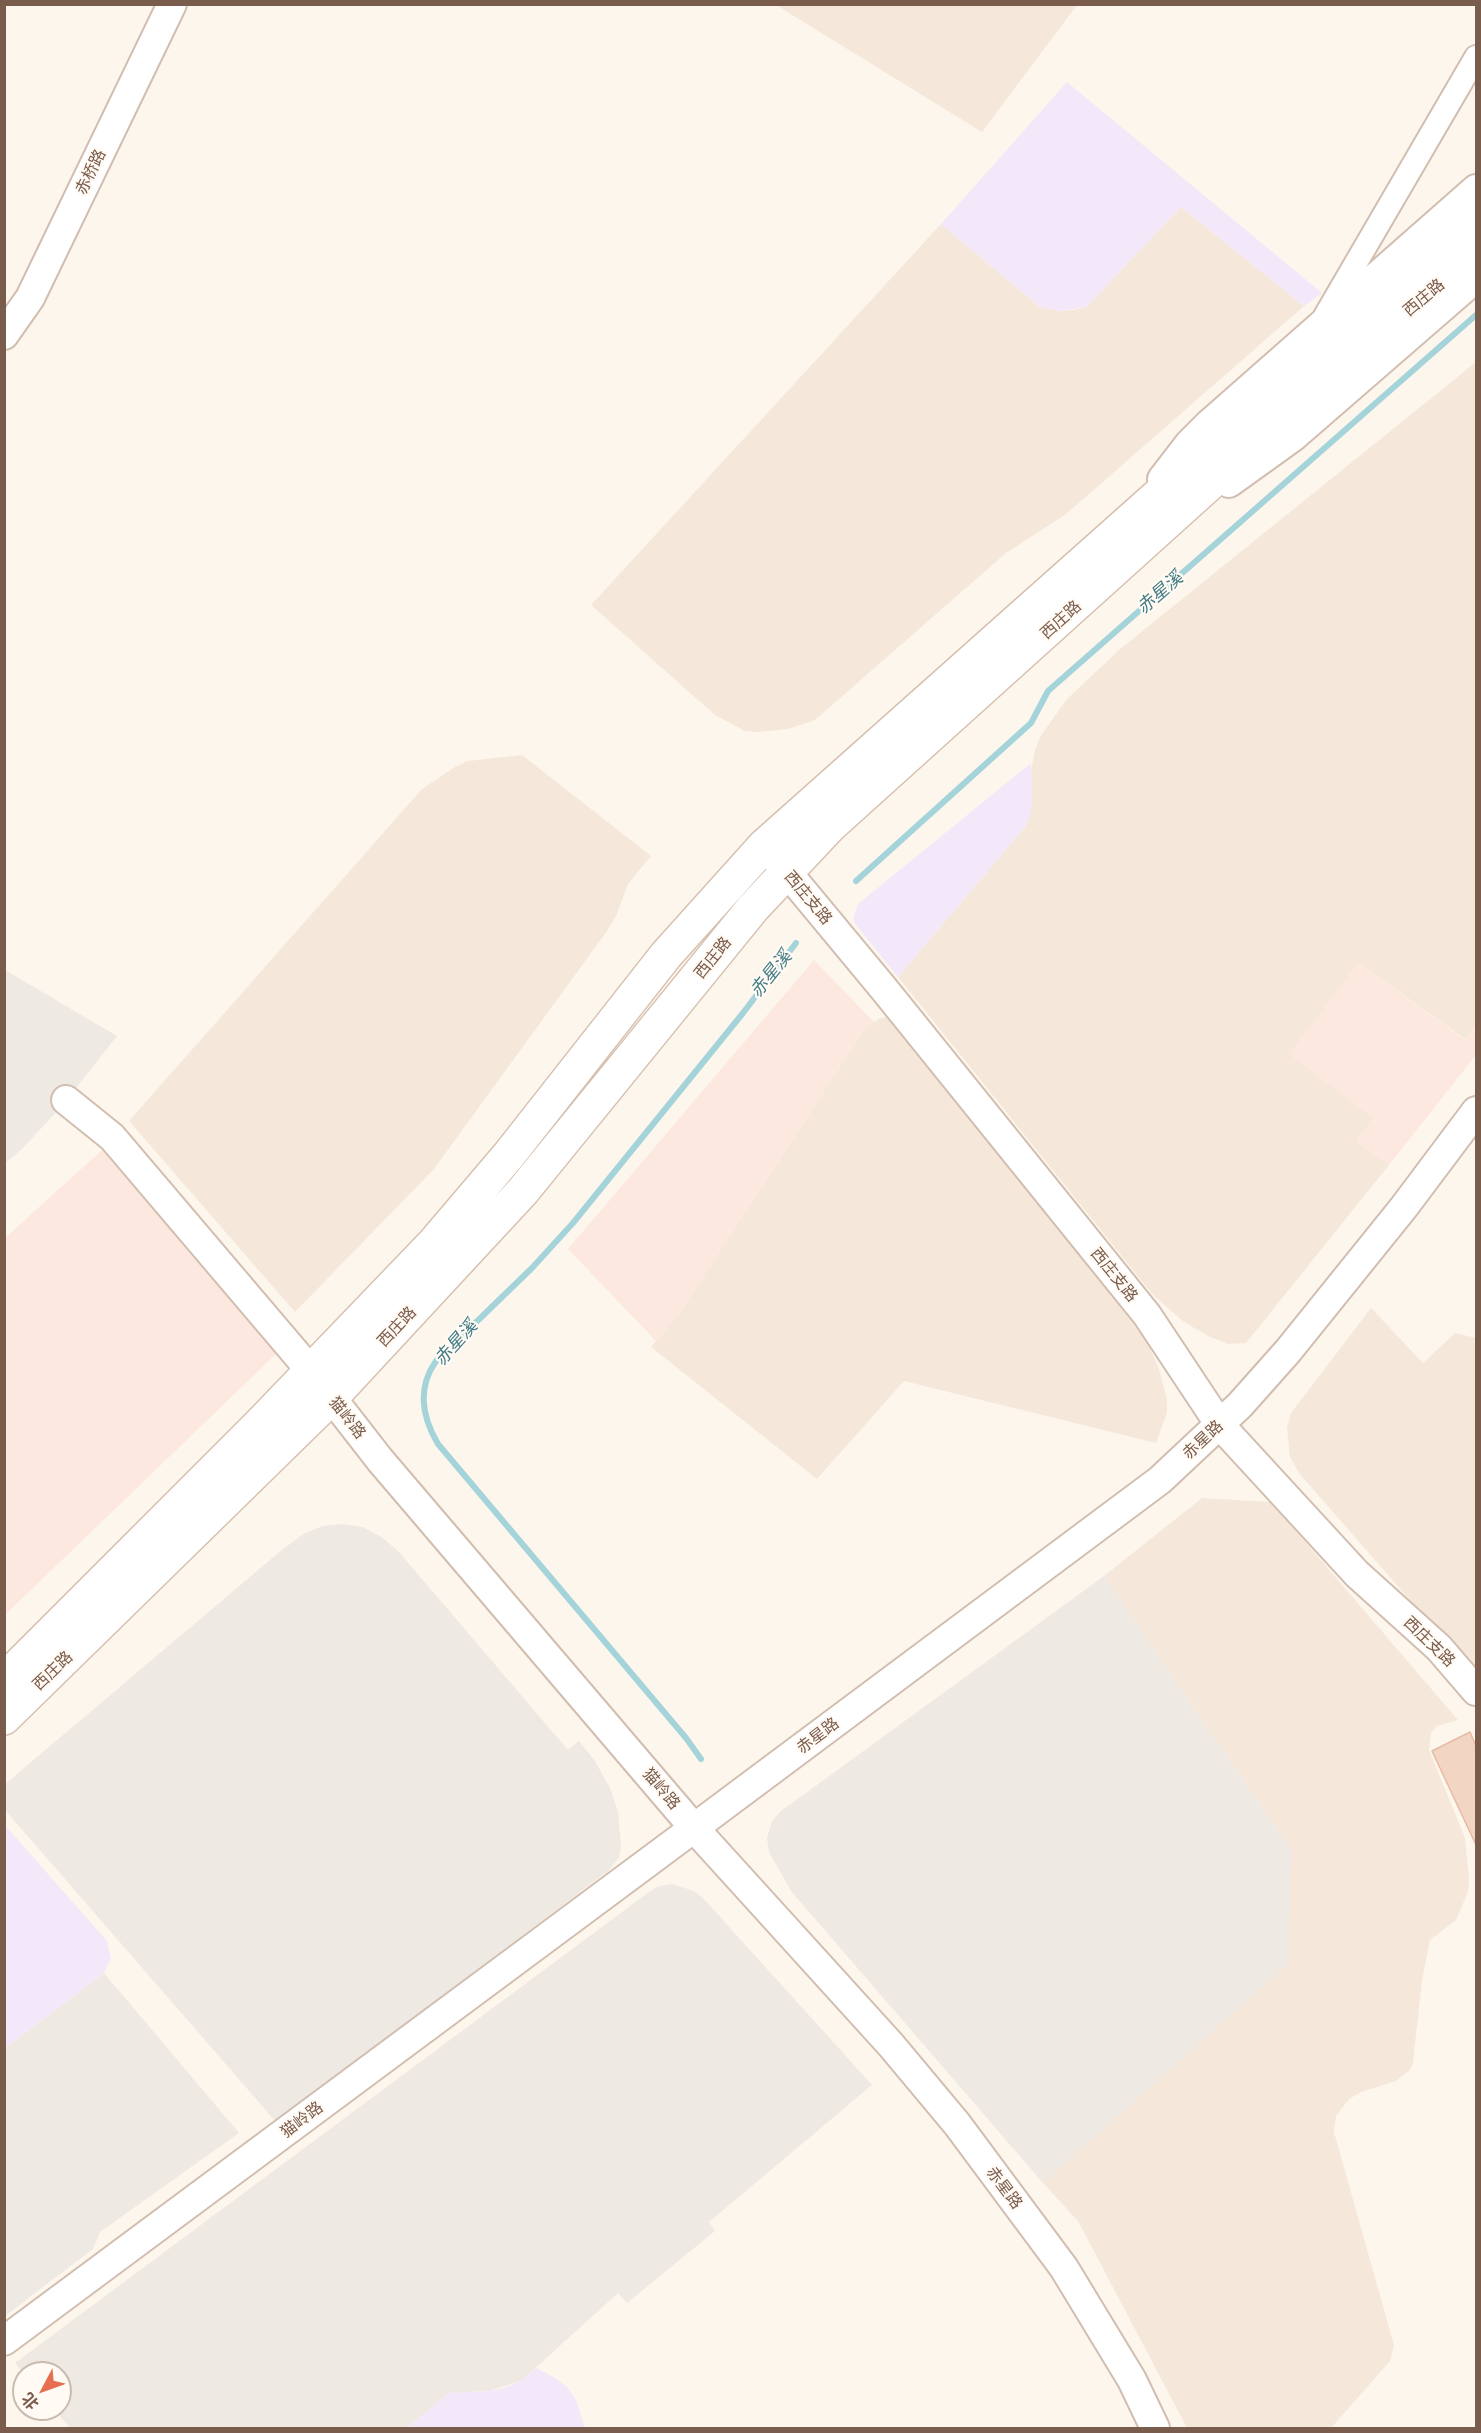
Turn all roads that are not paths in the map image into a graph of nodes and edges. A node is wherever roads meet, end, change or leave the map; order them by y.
1 (172, 4) edge
2 (1476, 57) edge
3 (1476, 189) edge
4 (1476, 219) edge
5 (1476, 254) edge
6 (1476, 278) edge
7 (1318, 328) junction
8 (4, 335) edge
9 (1279, 404) junction
10 (1142, 528) junction
11 (764, 846) junction
12 (786, 871) junction
13 (66, 1100) dead end
14 (1476, 1111) edge
15 (310, 1370) junction
16 (331, 1398) junction
17 (1220, 1425) junction
18 (4, 1680) edge
19 (1476, 1691) edge
20 (4, 1718) edge
21 (694, 1828) junction
22 (4, 2342) edge
23 (1155, 2428) edge

1 - 8 street, 赤桥路
2 - 7 street
3 - 7 street
4 - 9 main road
5 - 9 main road, 西庄路
6 - 10 street
7 - 10 street
9 - 10 main road, 西庄路
10 - 11 main road, 西庄路
10 - 12 main road, 西庄路
11 - 12 street, 西庄支路
11 - 15 main road, 西庄路
12 - 16 main road, 西庄路
12 - 17 street, 西庄支路
13 - 15 street, 猫岭路
14 - 17 street, 赤星路
15 - 16 street, 猫岭路
15 - 18 main road, 西庄路
16 - 20 main road, 西庄路
16 - 21 street, 猫岭路
17 - 19 street, 西庄支路
17 - 21 street, 赤星路
21 - 22 street, 猫岭路
21 - 23 street, 赤星路

